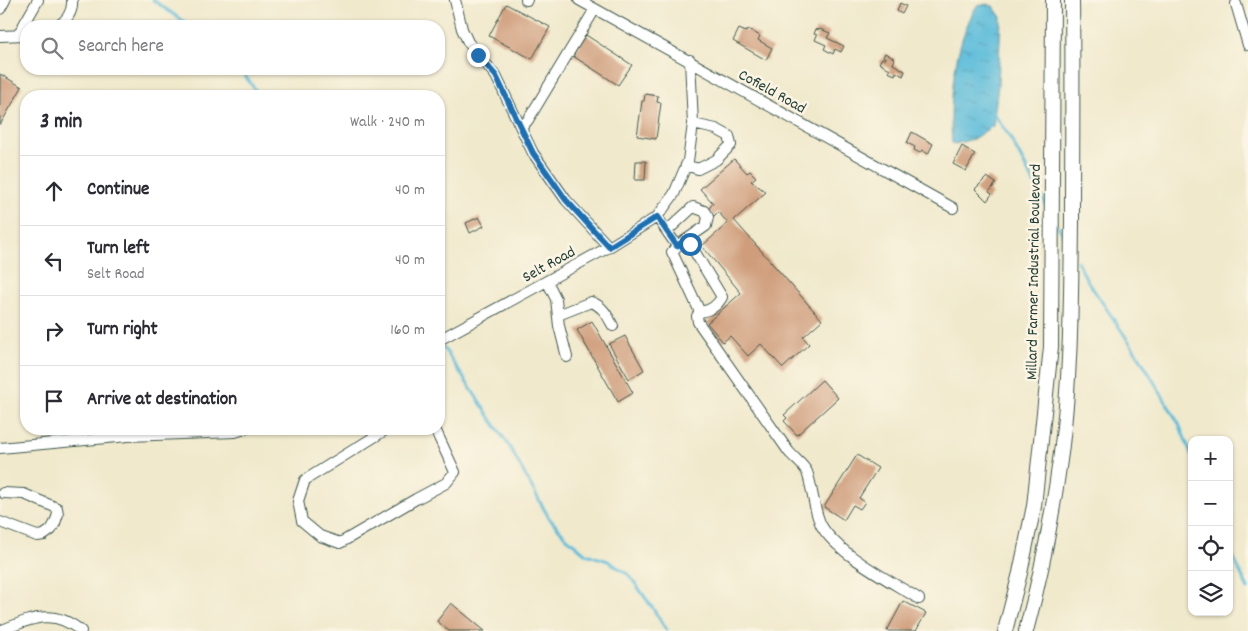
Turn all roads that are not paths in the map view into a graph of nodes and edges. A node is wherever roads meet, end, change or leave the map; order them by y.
1 (5, 0) edge
2 (38, 0) edge
3 (72, 0) edge
4 (455, 0) edge
5 (579, 0) edge
6 (1053, 0) edge
7 (1072, 0) edge
8 (1236, 4) dead end
9 (0, 9) edge
10 (595, 9) junction
11 (29, 20) edge
12 (66, 20) edge
13 (20, 35) edge
14 (0, 36) edge
15 (1248, 45) edge
16 (690, 60) junction
17 (693, 124) junction
18 (521, 128) junction
19 (686, 165) junction
20 (952, 208) dead end
21 (657, 217) junction
22 (666, 231) junction
23 (687, 239) junction
24 (677, 246) junction
25 (609, 247) junction
26 (547, 281) junction
27 (700, 312) junction
28 (558, 315) junction
29 (613, 326) dead end
30 (445, 337) edge
31 (567, 357) dead end
32 (155, 435) edge
33 (377, 435) edge
34 (438, 435) edge
35 (0, 448) edge
36 (4, 493) dead end
37 (0, 522) edge
38 (919, 599) dead end
39 (0, 631) edge
40 (81, 631) edge
41 (1005, 631) edge
42 (1026, 631) edge

1 - 9 street
2 - 11 street
3 - 12 street
4 - 18 street
5 - 10 street, Cofield Road
6 - 41 main road, Millard Farmer Industrial Boulevard
7 - 42 main road
8 - 15 street
10 - 16 street, Cofield Road
10 - 18 street
13 - 14 street
16 - 17 street, Selt Road
16 - 20 street, Cofield Road
17 - 19 street, Selt Road
17 - 19 street
18 - 25 street
19 - 21 street, Selt Road
21 - 22 street
21 - 25 street, Selt Road
22 - 23 street
22 - 24 street
23 - 24 street
23 - 27 street
24 - 27 street
25 - 26 street, Selt Road
26 - 28 street
26 - 30 street, Selt Road
27 - 38 street
28 - 29 street
28 - 31 street
32 - 35 street
33 - 34 street
36 - 37 street
39 - 40 street

